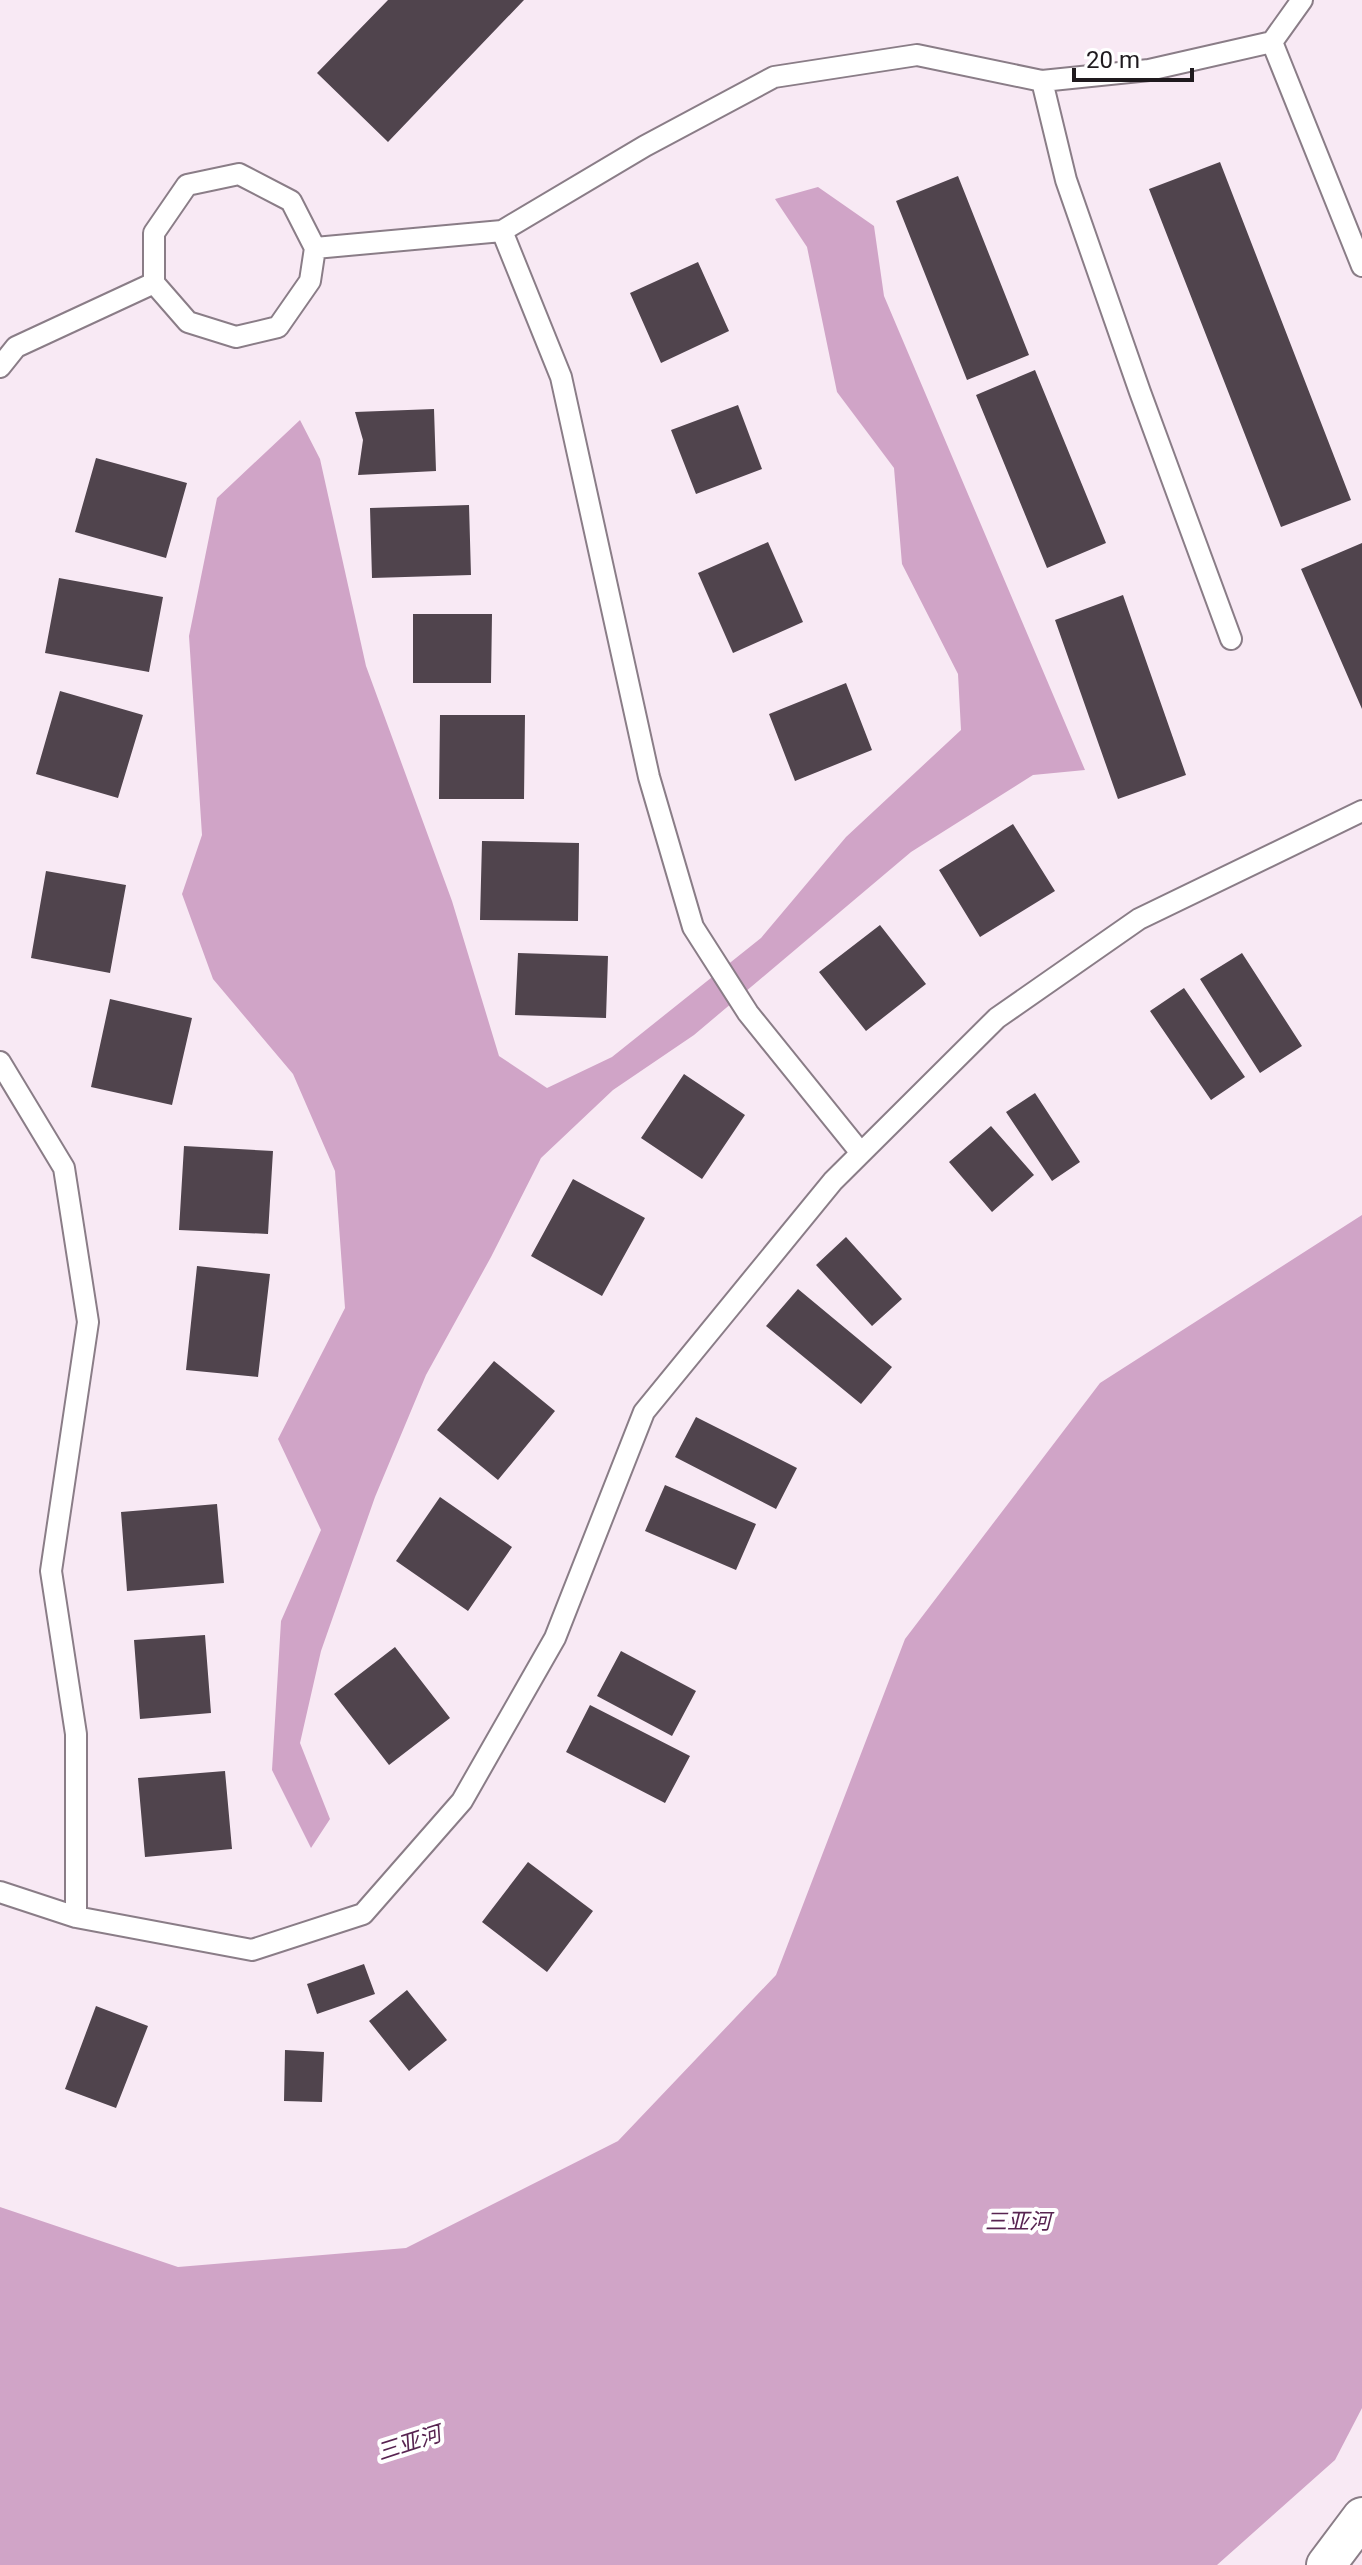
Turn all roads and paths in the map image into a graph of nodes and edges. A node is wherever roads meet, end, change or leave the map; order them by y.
1 (1302, 0) edge
2 (1272, 42) junction
3 (1042, 81) junction
4 (502, 231) junction
5 (315, 248) junction
6 (1362, 266) edge
7 (154, 283) junction
8 (0, 367) edge
9 (1231, 639) dead end
10 (1362, 811) edge
11 (0, 1062) edge
12 (861, 1153) junction
13 (0, 1892) edge
14 (76, 1917) junction
15 (1362, 2517) edge
16 (1326, 2565) edge

1 - 2 lane
2 - 3 lane
2 - 6 lane
3 - 4 lane
3 - 9 lane
4 - 5 lane
4 - 12 lane
5 - 7 lane
5 - 7 lane
7 - 8 lane
10 - 12 lane
11 - 14 lane
12 - 14 lane
13 - 14 lane
15 - 16 street

